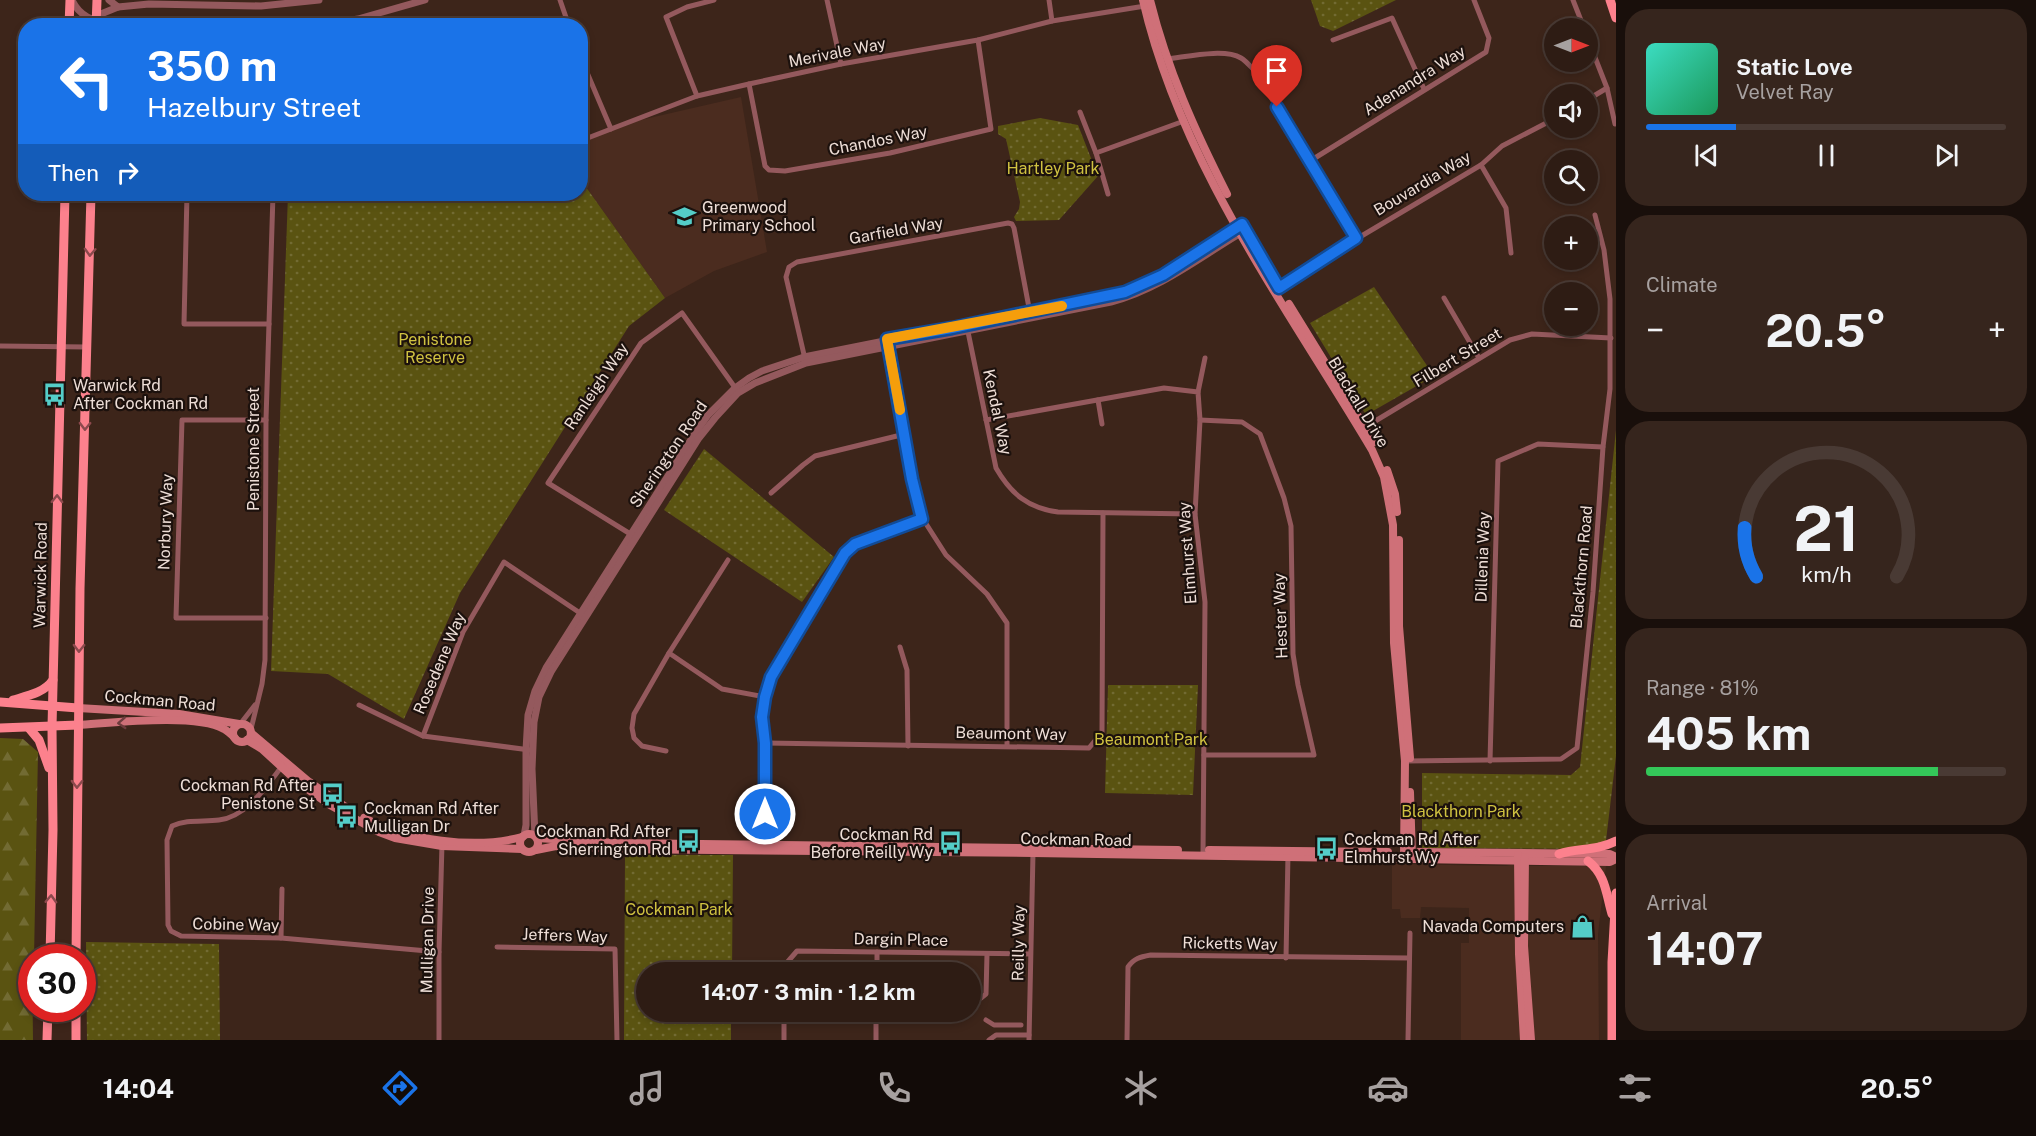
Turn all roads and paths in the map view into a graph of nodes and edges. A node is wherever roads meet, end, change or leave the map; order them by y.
1 (71, 0) edge
2 (97, 0) edge
3 (109, 0) edge
4 (319, 0) edge
5 (425, 0) edge
6 (560, 0) edge
7 (714, 0) edge
8 (827, 0) edge
9 (1048, 0) edge
10 (1474, 0) edge
11 (1573, 0) edge
12 (1610, 0) edge
13 (1147, 3) edge
14 (118, 7) junction
15 (70, 18) edge
16 (87, 18) edge
17 (94, 18) edge
18 (100, 18) edge
19 (362, 18) edge
20 (566, 18) edge
21 (1580, 18) edge
22 (1616, 18) edge
23 (1052, 21) junction
24 (978, 40) junction
25 (1333, 40) dead end
26 (1164, 60) junction
27 (841, 64) junction
28 (1598, 65) edge
29 (588, 75) edge
30 (749, 84) junction
31 (1607, 88) junction
32 (1424, 89) junction
33 (1598, 93) edge
34 (697, 96) junction
35 (1080, 112) dead end
36 (1187, 120) junction
37 (1615, 124) edge
38 (1544, 125) edge
39 (611, 129) junction
40 (588, 138) edge
41 (1096, 153) junction
42 (1310, 161) junction
43 (1481, 165) junction
44 (1108, 194) dead end
45 (65, 201) edge
46 (91, 201) edge
47 (187, 201) edge
48 (273, 201) edge
49 (1594, 215) dead end
50 (1242, 229) junction
51 (1356, 238) junction
52 (1511, 252) dead end
53 (1277, 290) junction
54 (1444, 298) dead end
55 (1031, 315) junction
56 (269, 324) junction
57 (967, 328) junction
58 (1611, 338) junction
59 (888, 342) junction
60 (0, 346) edge
61 (61, 346) junction
62 (87, 347) junction
63 (1205, 358) dead end
64 (1479, 358) junction
65 (805, 360) junction
66 (736, 391) junction
67 (1198, 392) junction
68 (1098, 400) junction
69 (266, 420) junction
70 (986, 420) junction
71 (1200, 420) junction
72 (1102, 424) dead end
73 (1363, 429) junction
74 (905, 434) junction
75 (1603, 447) junction
76 (771, 494) dead end
77 (1103, 513) junction
78 (1195, 514) junction
79 (922, 519) junction
80 (633, 536) junction
81 (728, 560) dead end
82 (582, 614) junction
83 (266, 618) junction
84 (900, 647) dead end
85 (669, 653) junction
86 (53, 679) junction
87 (765, 697) junction
88 (4, 702) edge
89 (256, 704) junction
90 (52, 705) junction
91 (359, 705) dead end
92 (78, 708) junction
93 (240, 724) junction
94 (78, 725) junction
95 (52, 727) junction
96 (0, 728) edge
97 (29, 728) junction
98 (250, 734) junction
99 (423, 736) junction
100 (235, 738) junction
101 (765, 743) junction
102 (908, 746) junction
103 (1007, 746) junction
104 (529, 750) junction
105 (666, 750) dead end
106 (1204, 755) junction
107 (1408, 761) junction
108 (1490, 761) junction
109 (284, 765) junction
110 (51, 773) junction
111 (523, 836) junction
112 (536, 837) junction
113 (1616, 841) edge
114 (442, 843) junction
115 (765, 847) junction
116 (522, 849) junction
117 (536, 850) junction
118 (1033, 850) junction
119 (1204, 853) junction
120 (1288, 854) junction
121 (1559, 854) junction
122 (1408, 855) junction
123 (1522, 857) junction
124 (1616, 858) edge
125 (1588, 861) junction
126 (282, 889) dead end
127 (1616, 893) edge
128 (1614, 919) junction
129 (1410, 933) dead end
130 (281, 938) junction
131 (50, 944) edge
132 (76, 944) edge
133 (496, 947) dead end
134 (439, 952) junction
135 (877, 952) junction
136 (987, 954) junction
137 (1030, 954) junction
138 (1286, 958) junction
139 (1409, 958) junction
140 (787, 962) edge
141 (877, 962) edge
142 (981, 998) edge
143 (986, 1020) dead end
144 (48, 1022) edge
145 (76, 1022) edge
146 (784, 1022) edge
147 (876, 1022) edge
148 (1021, 1024) dead end
149 (1029, 1038) edge
150 (47, 1040) edge
151 (76, 1040) edge
152 (439, 1040) edge
153 (617, 1040) edge
154 (784, 1040) edge
155 (876, 1040) edge
156 (989, 1040) edge
157 (1127, 1040) edge
158 (1408, 1040) edge
159 (1524, 1040) edge
160 (1531, 1040) edge
161 (1612, 1040) edge

1 - 15 main road
1 - 16 street
2 - 17 main road
3 - 14 street
4 - 14 street
5 - 19 street
6 - 20 street
7 - 34 street
8 - 27 street
9 - 23 street
10 - 32 street, Adenandra Way
11 - 21 street
12 - 22 main road
13 - 23 street, Merivale Way
13 - 26 main road, Blackall Drive
14 - 18 street
23 - 24 street, Merivale Way
24 - 27 street, Merivale Way
24 - 30 street, Chandos Way
25 - 32 street
26 - 36 main road, Blackall Drive
26 - 42 street
27 - 30 street, Merivale Way
28 - 31 street
29 - 39 street
30 - 34 street, Merivale Way
31 - 33 street
31 - 37 street
32 - 42 street, Adenandra Way
34 - 39 street, Merivale Way
35 - 41 street
36 - 41 street
36 - 50 main road, Blackall Drive
38 - 43 street, Bouvardia Way
39 - 40 street, Merivale Way
41 - 44 street
42 - 51 street
43 - 51 street, Bouvardia Way
43 - 52 street
45 - 61 main road, Warwick Road
46 -> 62 main road
47 - 56 street
48 - 56 street, Penistone Street
49 - 58 street, Blackthorn Road
50 - 53 main road, Blackall Drive
50 - 55 street, Sherington Road
51 - 53 street, Bouvardia Way
53 - 73 main road, Blackall Drive
54 - 64 street
55 - 57 street, Sherington Road
55 - 65 street, Garfield Way
56 - 69 street, Penistone Street
57 - 59 street, Sherington Road
57 - 70 street, Kendal Way
58 - 64 street, Filbert Street
58 - 75 street, Blackthorn Road
59 - 65 street, Sherington Road
59 - 74 street
60 - 61 street
61 - 62 street
86 -> 61 main road, Warwick Road
62 -> 92 main road
63 - 67 street
64 - 73 street, Filbert Street
65 - 66 street, Sherington Road
66 - 80 street, Sherington Road
66 - 80 street, Ranleigh Way
67 - 68 street
67 - 71 street, Elmhurst Way
68 - 70 street
68 - 72 street
69 - 83 street, Penistone Street
69 - 83 street, Norbury Way
70 - 77 street, Kendal Way
71 - 78 street, Elmhurst Way
71 - 106 street, Hester Way
73 - 107 main road, Blackall Drive
74 - 76 street
74 - 79 street
75 - 108 street, Blackthorn Road
75 - 108 street, Dillenia Way
77 - 78 street, Kendal Way
77 - 103 street, Beaumont Way
78 - 106 street, Elmhurst Way
79 - 87 street
79 - 103 street
80 - 82 street, Sherington Road
81 - 85 street
82 - 99 street, Rosedene Way
82 - 104 street, Sherington Road
83 - 89 street, Penistone Street
84 - 102 street
85 - 87 street
85 - 105 street
86 - 88 main road
86 - 90 main road, Warwick Road
87 - 101 street
88 - 90 main road
89 - 93 street, Penistone Street
89 - 98 street, Penistone Street
90 - 92 main road
90 - 95 main road, Warwick Road
91 - 99 street
92 - 93 main road, Cockman Road
92 - 94 main road
93 - 98 main road
93 - 100 main road
94 - 95 main road
100 -> 94 main road, Cockman Road
94 -> 132 main road
95 - 97 main road
95 - 110 main road, Warwick Road
96 - 97 main road
97 - 110 main road
98 - 100 main road
98 - 109 main road
99 - 104 street
101 - 102 street, Beaumont Way
101 - 115 street
102 - 103 street, Beaumont Way
104 - 111 street, Sherington Road
104 - 112 street, Sherington Road
106 - 119 street, Elmhurst Way
107 - 108 street, Blackthorn Road
107 - 122 main road, Blackall Drive
109 - 114 main road
109 - 130 street, Cobine Way
131 -> 110 main road, Warwick Road
111 - 112 main road
111 - 114 main road
111 - 116 main road
112 - 115 main road, Cockman Road
112 - 117 main road
113 - 121 main road
114 - 116 main road
114 - 134 street, Mulligan Drive
115 - 117 main road, Cockman Road
115 - 118 main road, Cockman Road
116 - 117 main road
118 - 119 main road, Cockman Road
118 - 137 street, Reilly Way
119 - 120 main road, Cockman Road
120 - 122 main road, Cockman Road
120 - 138 street
121 - 123 main road, Cockman Road
121 - 124 main road, Cockman Road
122 - 123 main road, Cockman Road
123 - 125 main road, Cockman Road
123 - 159 main road
123 - 160 main road
124 - 125 main road, Cockman Road
125 - 128 main road
126 - 130 street
127 - 128 main road
128 - 161 main road
129 - 139 street
130 - 134 street, Cobine Way
133 - 153 street, Jeffers Way
134 - 152 street, Mulligan Drive
135 - 136 street, Dargin Place
135 - 140 street, Dargin Place
135 - 141 street
136 - 137 street, Dargin Place
136 - 142 street
137 - 149 street, Reilly Way
138 - 139 street, Ricketts Way
138 - 157 street, Ricketts Way
139 - 158 street
143 - 148 street
144 - 150 main road
145 - 151 main road
146 - 154 street
147 - 155 street
149 - 156 street

